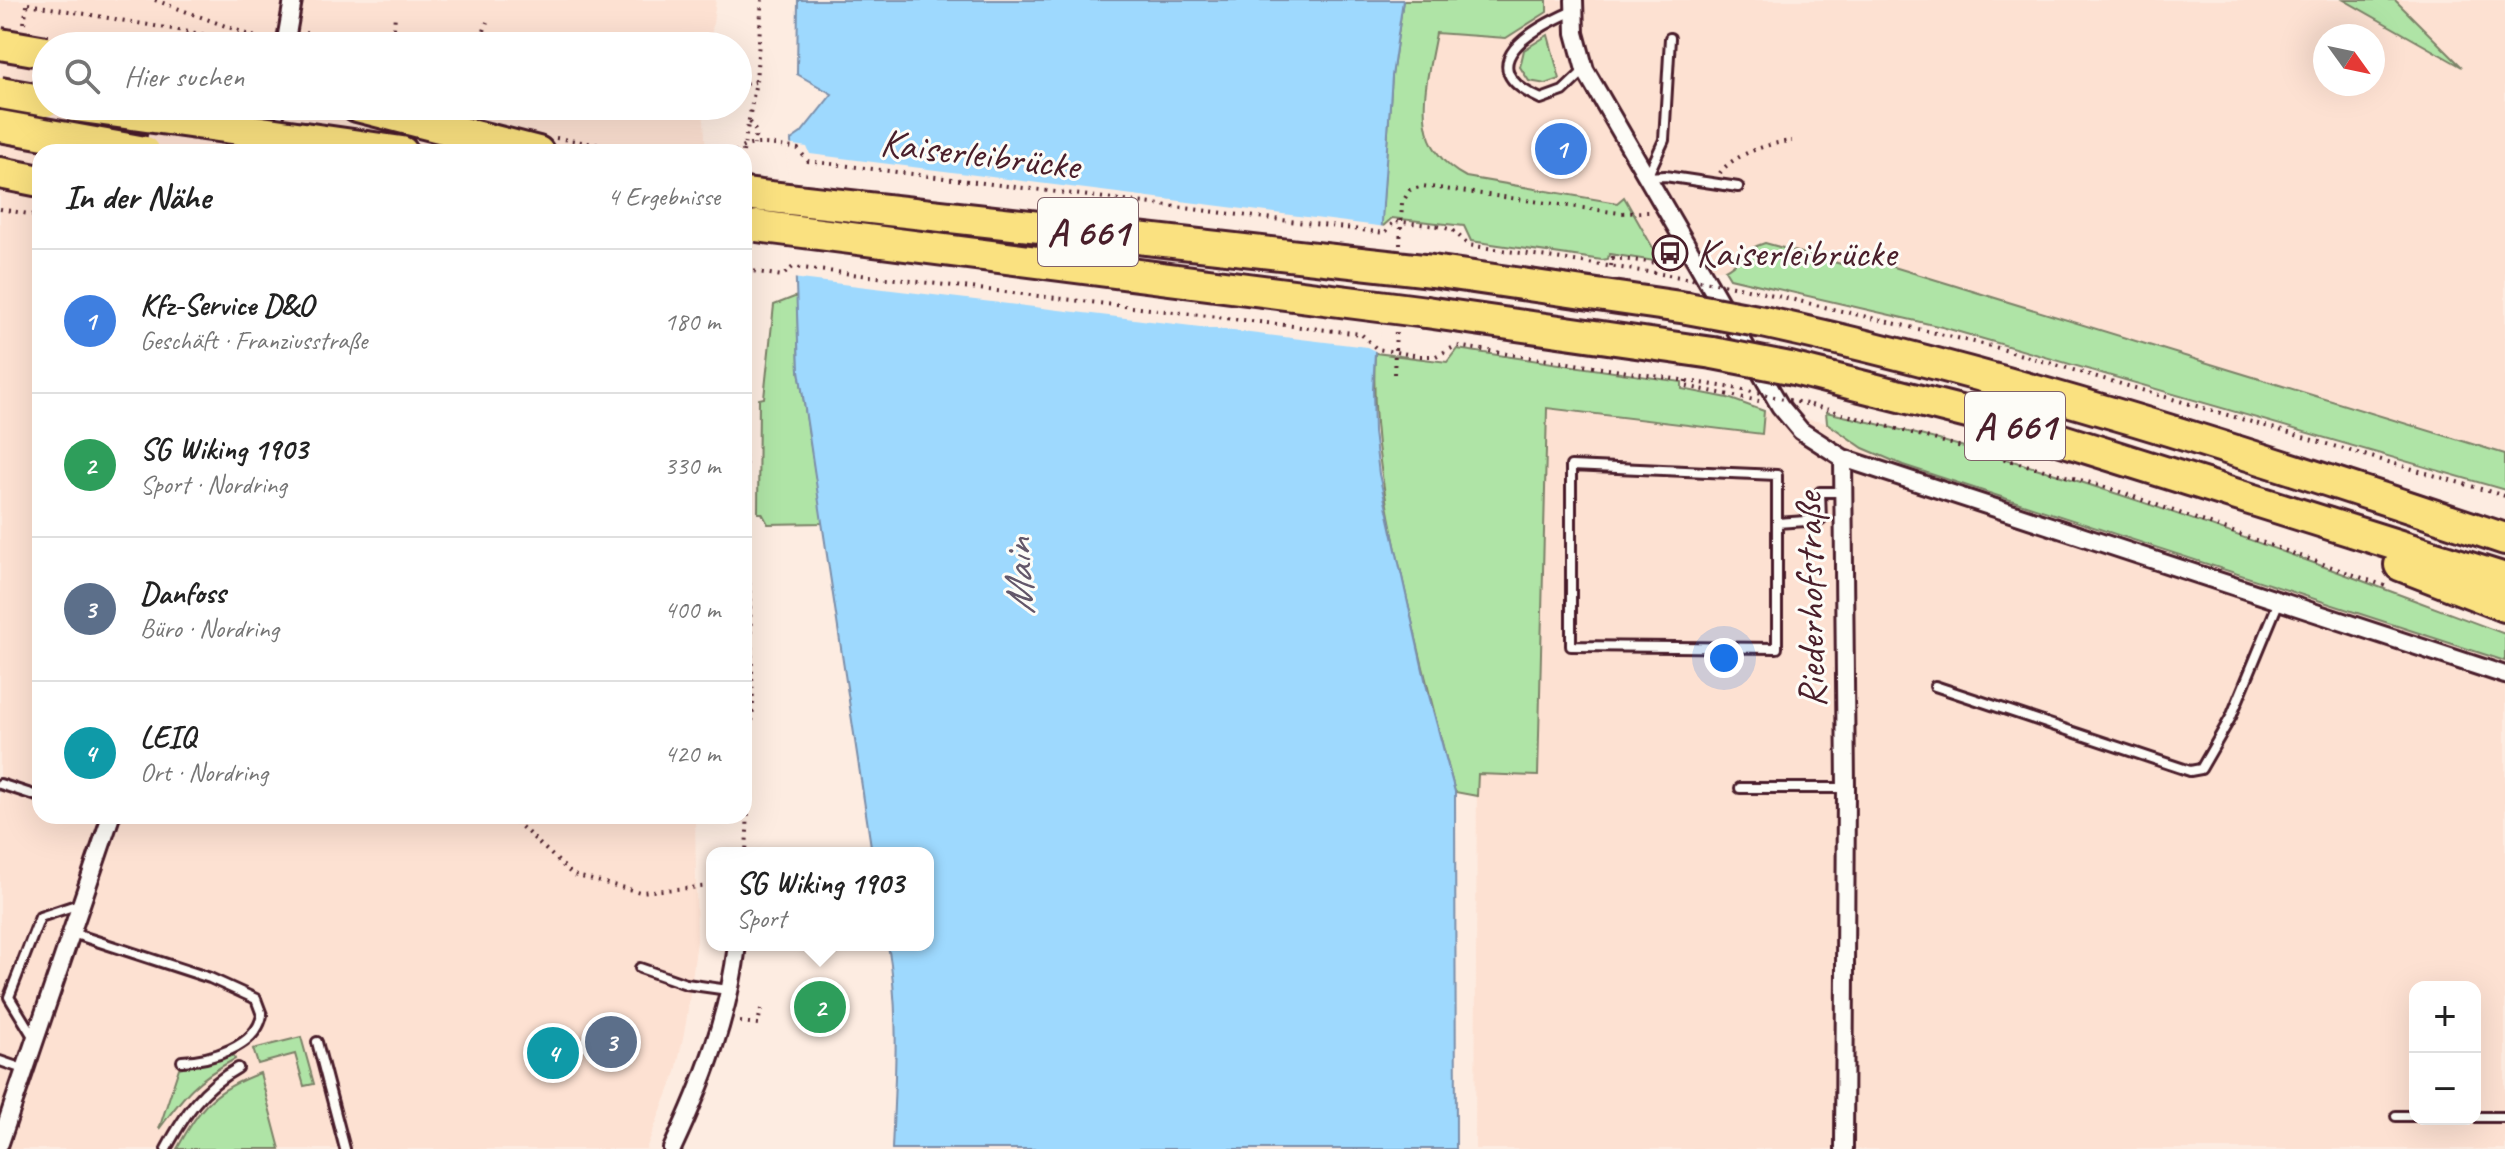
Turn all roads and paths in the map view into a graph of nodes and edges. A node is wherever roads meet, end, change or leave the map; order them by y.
1 (155, 0) edge
2 (293, 0) edge
3 (762, 0) edge
4 (28, 4) dead end
5 (1574, 6) edge
6 (395, 14) dead end
7 (487, 22) dead end
8 (191, 32) edge
9 (255, 32) edge
10 (285, 32) edge
11 (394, 32) edge
12 (484, 32) edge
13 (1670, 38) dead end
14 (0, 44) edge
15 (32, 50) edge
16 (1585, 70) junction
17 (756, 81) junction
18 (752, 82) edge
19 (0, 93) edge
20 (32, 99) edge
21 (752, 108) edge
22 (175, 120) edge
23 (274, 120) edge
24 (412, 120) edge
25 (750, 122) joint
26 (0, 126) edge
27 (1792, 141) dead end
28 (100, 144) edge
29 (271, 144) edge
30 (345, 144) edge
31 (507, 144) edge
32 (745, 144) edge
33 (754, 145) joint
34 (0, 173) edge
35 (1647, 177) junction
36 (32, 179) edge
37 (1716, 183) junction
38 (1738, 187) dead end
39 (752, 195) edge
40 (0, 209) edge
41 (1667, 212) junction
42 (32, 215) edge
43 (752, 226) edge
44 (1400, 250) dead end
45 (1611, 266) junction
46 (1663, 266) dead end
47 (752, 271) edge
48 (1396, 328) dead end
49 (1394, 374) dead end
50 (1686, 380) junction
51 (1728, 394) dead end
52 (1843, 458) junction
53 (1841, 492) junction
54 (2237, 495) junction
55 (2505, 496) edge
56 (2413, 508) junction
57 (1777, 523) junction
58 (2505, 524) edge
59 (2505, 539) edge
60 (2505, 579) edge
61 (2392, 589) dead end
62 (2279, 601) junction
63 (2505, 606) edge
64 (752, 671) edge
65 (2505, 675) edge
66 (1935, 686) dead end
67 (752, 724) edge
68 (0, 784) edge
69 (1740, 788) dead end
70 (1846, 788) junction
71 (32, 794) edge
72 (106, 824) edge
73 (519, 824) edge
74 (747, 824) edge
75 (746, 847) edge
76 (706, 886) edge
77 (83, 903) junction
78 (72, 933) junction
79 (736, 951) edge
80 (640, 968) dead end
81 (728, 990) junction
82 (761, 1009) dead end
83 (721, 1020) junction
84 (36, 1042) junction
85 (317, 1042) dead end
86 (0, 1061) edge
87 (182, 1061) dead end
88 (238, 1068) dead end
89 (27, 1070) junction
90 (2396, 1116) dead end
91 (2409, 1116) edge
92 (2481, 1117) edge
93 (2505, 1117) edge
94 (0, 1143) edge
95 (166, 1149) edge
96 (345, 1149) edge
97 (672, 1149) edge
98 (1844, 1149) edge

1 - 9 path
2 - 10 street
3 - 17 path
4 - 8 path
5 - 16 street
5 - 16 lane
6 - 11 path
7 - 12 path
13 - 35 lane
14 - 15 highway, bridge
16 - 35 street
17 - 18 path
17 - 21 path
19 - 20 highway, bridge
22 - 30 highway, bridge
23 - 29 street
24 - 31 highway
25 - 32 path
25 - 33 path
26 - 28 highway, bridge
27 - 37 path
33 - 45 path, Kaiserleibrücke, bridge
34 - 36 highway
35 - 37 lane
35 - 41 street
37 - 38 lane
39 - 56 highway, A 661, bridge
40 - 42 path
41 - 44 path
41 - 52 street
43 - 54 highway, A 661, bridge
45 - 46 path
45 - 55 path, bridge
47 - 50 path, bridge
48 - 49 path
50 - 51 path
50 - 61 path, bridge
52 - 53 street, Riederhofstraße
52 - 62 street, Riederhofstraße
53 - 57 lane
53 - 70 street, Riederhofstraße
54 - 60 highway, A 661
54 - 63 highway
56 - 58 highway
56 - 59 highway, A 661
57 - 57 lane
62 - 65 street, Riederhofstraße
62 - 66 lane
64 - 67 path
68 - 71 lane
69 - 70 lane
70 - 98 street, Riederhofstraße
72 - 77 street
73 - 76 path
74 - 75 path
77 - 78 street
77 - 84 lane
78 - 84 street
78 - 87 lane
79 - 81 street
80 - 81 lane
81 - 83 street
82 - 83 path
83 - 97 street
84 - 89 street
85 - 96 lane
86 - 89 lane
88 - 95 lane
89 - 94 street
90 - 91 lane
92 - 93 lane

